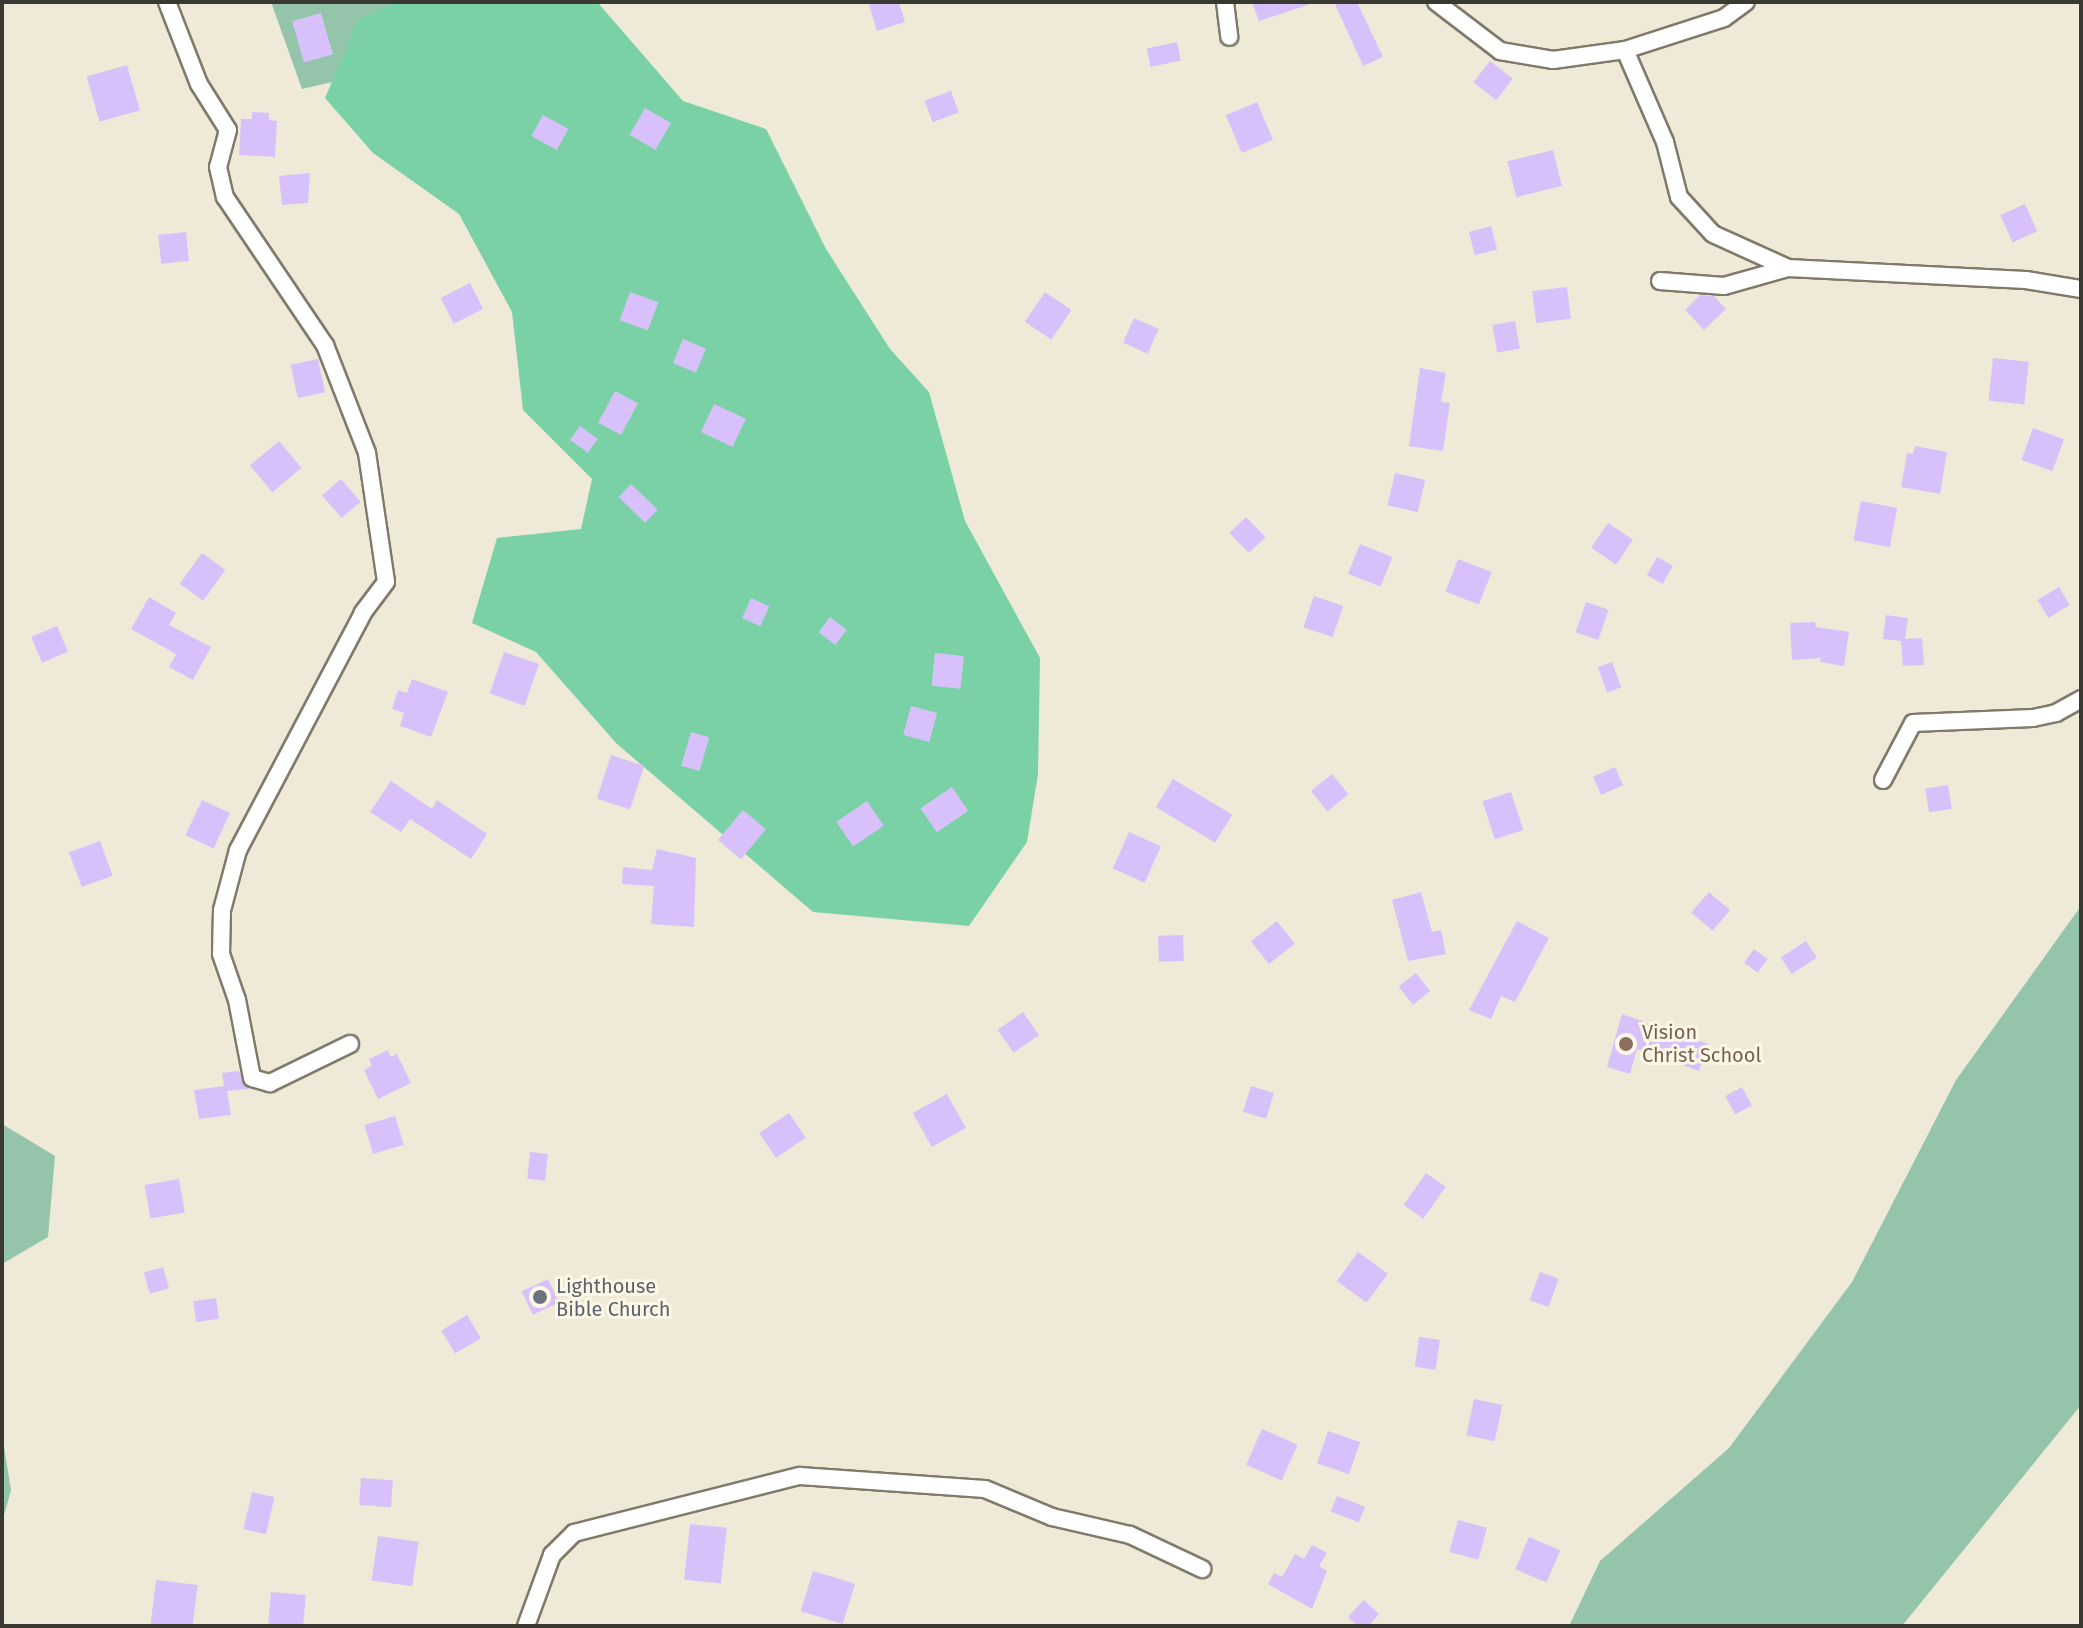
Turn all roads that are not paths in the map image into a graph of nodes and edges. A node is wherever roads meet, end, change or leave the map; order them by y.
1 (167, 2) edge
2 (1225, 2) edge
3 (1436, 2) edge
4 (1746, 2) edge
5 (1229, 37) dead end
6 (1625, 50) junction
7 (1788, 268) junction
8 (1660, 281) dead end
9 (2081, 289) edge
10 (2081, 699) edge
11 (1883, 780) dead end
12 (350, 1044) dead end
13 (1202, 1569) dead end
14 (526, 1626) edge

1 - 12 street
2 - 5 street
3 - 6 street
4 - 6 street
6 - 7 street
7 - 8 street
7 - 9 street
10 - 11 street
13 - 14 street

